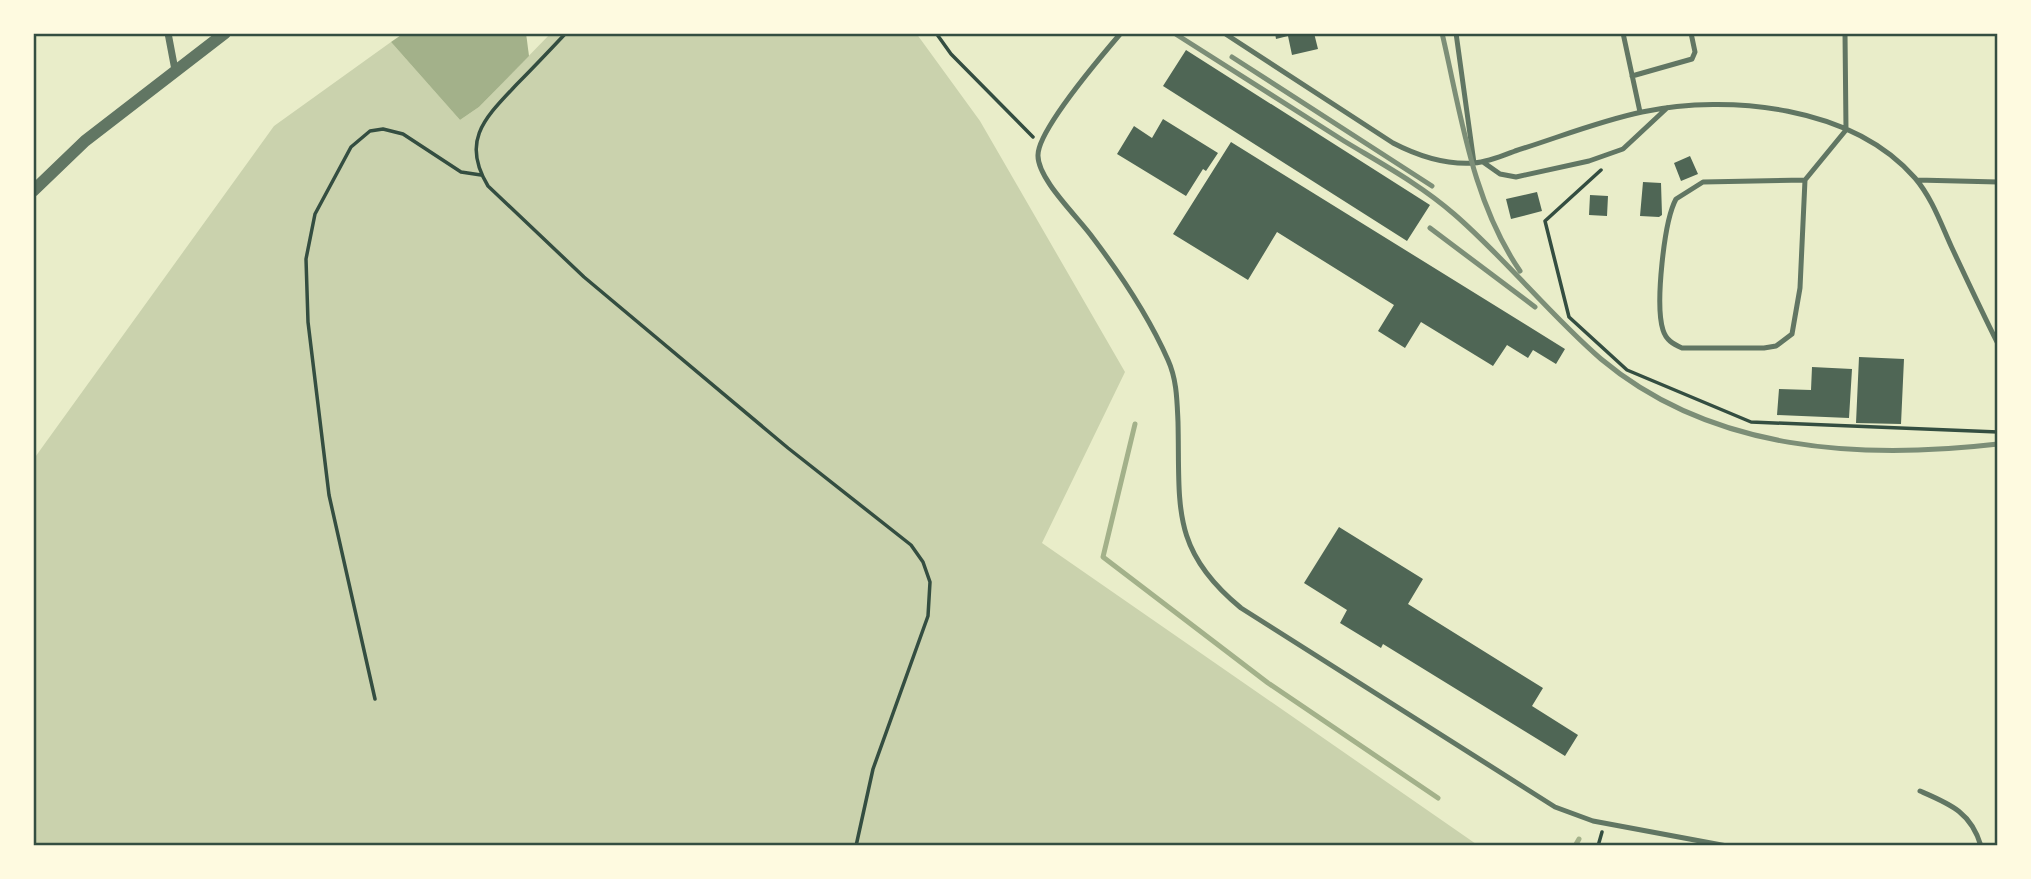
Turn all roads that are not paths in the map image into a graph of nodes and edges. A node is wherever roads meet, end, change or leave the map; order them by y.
1 (168, 33) edge
2 (225, 33) edge
3 (1121, 33) edge
4 (1224, 33) edge
5 (1456, 33) edge
6 (1623, 33) edge
7 (1691, 33) edge
8 (1845, 33) edge
9 (175, 70) junction
10 (1632, 76) junction
11 (1668, 108) junction
12 (1640, 112) junction
13 (1846, 130) junction
14 (1483, 162) junction
15 (1474, 163) junction
16 (1805, 180) junction
17 (1916, 180) junction
18 (1998, 182) edge
19 (33, 191) edge
20 (1998, 344) edge
21 (1920, 791) dead end
22 (1727, 846) edge
23 (1981, 846) edge

1 - 9 street
2 - 9 street
3 - 22 lane
4 - 15 lane
5 - 15 lane
6 - 10 lane
7 - 10 lane
8 - 13 lane
9 - 19 street
10 - 12 lane
11 - 12 lane
11 - 13 lane
11 - 14 lane
12 - 14 lane
13 - 16 lane
13 - 17 lane
14 - 15 lane
16 - 16 lane
17 - 18 lane
17 - 20 lane
21 - 23 lane

